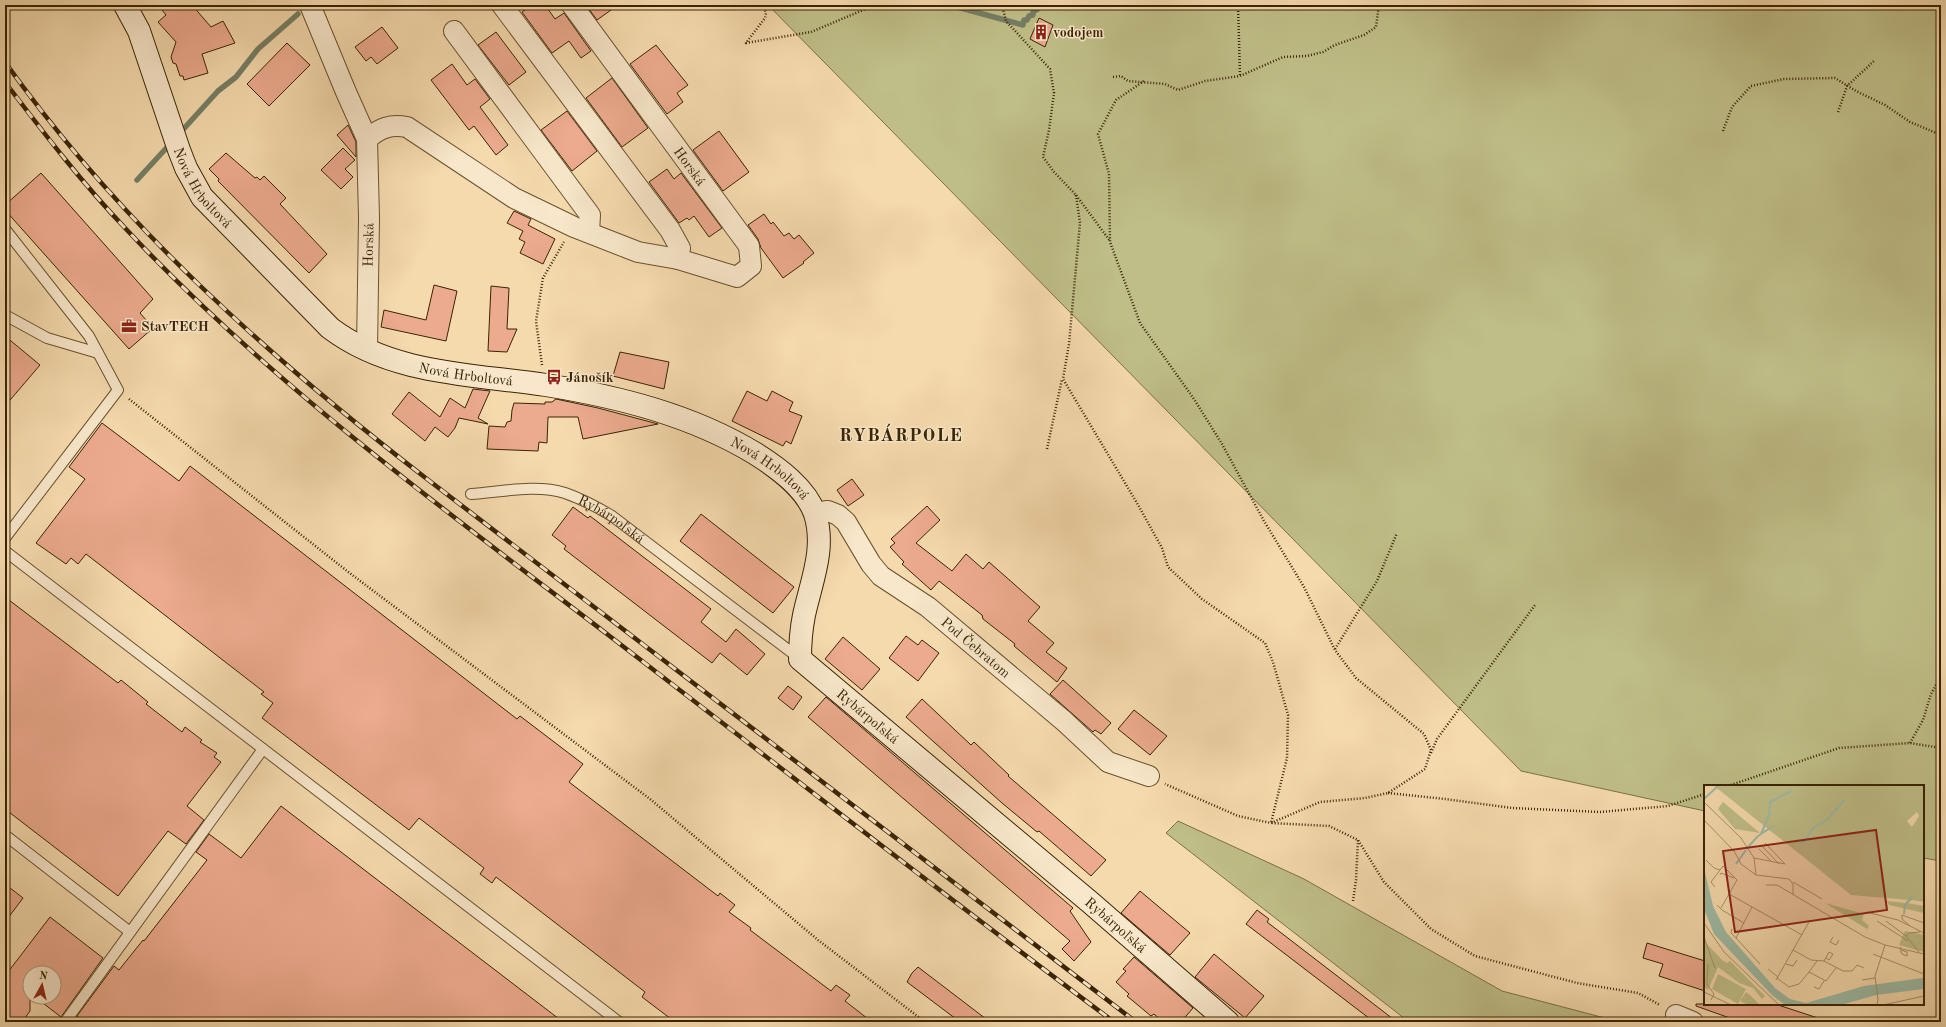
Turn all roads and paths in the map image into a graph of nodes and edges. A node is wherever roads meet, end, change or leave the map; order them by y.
1 (124, 5) edge
2 (310, 5) edge
3 (502, 5) edge
4 (572, 5) edge
5 (763, 5) edge
6 (875, 5) edge
7 (1002, 5) edge
8 (1238, 5) edge
9 (1379, 5) edge
10 (454, 31) dead end
11 (1874, 61) dead end
12 (1240, 76) junction
13 (1112, 77) dead end
14 (1144, 81) junction
15 (1847, 86) junction
16 (1838, 112) dead end
17 (1723, 132) dead end
18 (1941, 135) edge
19 (367, 139) junction
20 (1076, 195) junction
21 (5, 229) edge
22 (581, 229) junction
23 (1110, 242) junction
24 (678, 259) junction
25 (5, 315) edge
26 (366, 350) junction
27 (98, 353) junction
28 (1063, 379) junction
29 (545, 385) junction
30 (118, 390) junction
31 (1047, 449) dead end
32 (471, 494) dead end
33 (814, 513) junction
34 (1397, 533) dead end
35 (5, 538) edge
36 (5, 551) edge
37 (1535, 605) dead end
38 (1335, 650) junction
39 (800, 659) junction
40 (1941, 676) edge
41 (1910, 743) junction
42 (1941, 748) edge
43 (263, 749) junction
44 (1425, 769) junction
45 (1149, 776) joint
46 (1731, 785) edge
47 (1388, 793) junction
48 (1704, 794) edge
49 (1271, 823) junction
50 (5, 835) edge
51 (1358, 840) junction
52 (1353, 901) dead end
53 (130, 932) junction
54 (1685, 1018) edge
55 (65, 1022) edge
56 (619, 1022) edge
57 (925, 1022) edge
58 (1228, 1022) edge

1 - 26 street, Nová Hrboltová
2 - 19 street, Horská
3 - 24 street
4 - 24 street, Horská
5 - 6 path
7 - 20 path
8 - 12 path
9 - 12 path
10 - 22 street
11 - 15 path
12 - 14 path
13 - 14 path
14 - 23 path
15 - 16 path
15 - 17 path
15 - 18 path
19 - 22 street, Horská
19 - 26 street, Horská
20 - 23 path
20 - 28 path
21 - 27 lane
22 - 24 street, Horská
22 - 29 path
23 - 38 path
25 - 27 lane
26 - 29 street, Nová Hrboltová
27 - 30 lane
28 - 31 path
28 - 49 path
29 - 33 street, Nová Hrboltová
30 - 35 lane
30 - 57 path
32 - 39 lane, Rybárpoľská
33 - 39 street, Nová Hrboltová
33 - 45 street, Pod Čebratom
34 - 38 path
36 - 43 lane
37 - 44 path
38 - 44 path
39 - 58 street, Rybárpoľská
40 - 41 path
41 - 42 path
41 - 46 path
43 - 53 lane
43 - 56 lane
44 - 47 path
45 - 49 path
47 - 48 path
47 - 49 path
49 - 51 path
50 - 53 lane
51 - 52 path
51 - 54 path
53 - 55 lane

